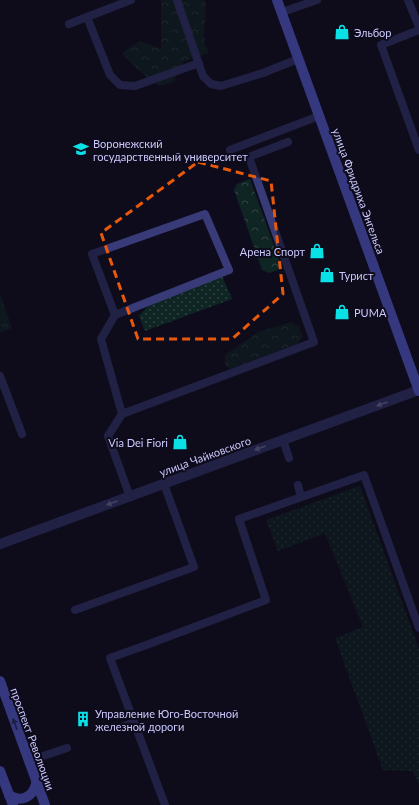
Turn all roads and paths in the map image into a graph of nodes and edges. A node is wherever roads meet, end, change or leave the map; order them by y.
1 (131, 0) edge
2 (177, 0) edge
3 (278, 0) edge
4 (317, 0) edge
5 (408, 0) edge
6 (282, 12) junction
7 (87, 17) junction
8 (69, 24) dead end
9 (419, 29) edge
10 (298, 59) junction
11 (199, 63) junction
12 (319, 116) junction
13 (288, 142) dead end
14 (230, 150) dead end
15 (419, 150) edge
16 (115, 315) junction
17 (0, 376) edge
18 (419, 390) edge
19 (122, 414) junction
20 (22, 434) dead end
21 (283, 440) junction
22 (289, 458) dead end
23 (164, 484) junction
24 (298, 485) dead end
25 (130, 497) junction
26 (301, 497) junction
27 (0, 544) edge
28 (75, 610) dead end
29 (419, 628) edge
30 (0, 681) edge
31 (134, 722) junction
32 (120, 728) dead end
33 (66, 748) dead end
34 (28, 761) junction
35 (0, 771) edge
36 (36, 784) junction
37 (10, 795) junction
38 (13, 805) edge
39 (44, 805) edge
40 (165, 805) edge

1 - 7 lane
2 - 11 lane
3 - 6 street, улица Фридриха Энгельса
4 - 6 lane
5 - 9 lane
6 - 10 street, улица Фридриха Энгельса
7 - 8 lane
7 - 11 lane
9 - 15 lane
10 - 11 lane
10 - 12 street, улица Фридриха Энгельса
12 - 14 lane
12 - 18 street, улица Фридриха Энгельса
13 - 19 lane
16 - 16 lane
16 - 19 lane
17 - 20 lane
18 -> 21 street, улица Чайковского
19 - 25 lane
21 - 22 lane
21 -> 23 street, улица Чайковского
23 - 25 street, улица Чайковского
23 - 28 lane
24 - 26 lane
25 -> 27 street, улица Чайковского
26 - 29 lane
26 - 31 lane
34 -> 30 street, проспект Революции
31 - 32 lane
31 - 40 lane
33 - 34 lane
34 - 36 street, проспект Революции
35 - 37 street
36 - 37 street
36 - 39 street, проспект Революции
37 - 38 street

